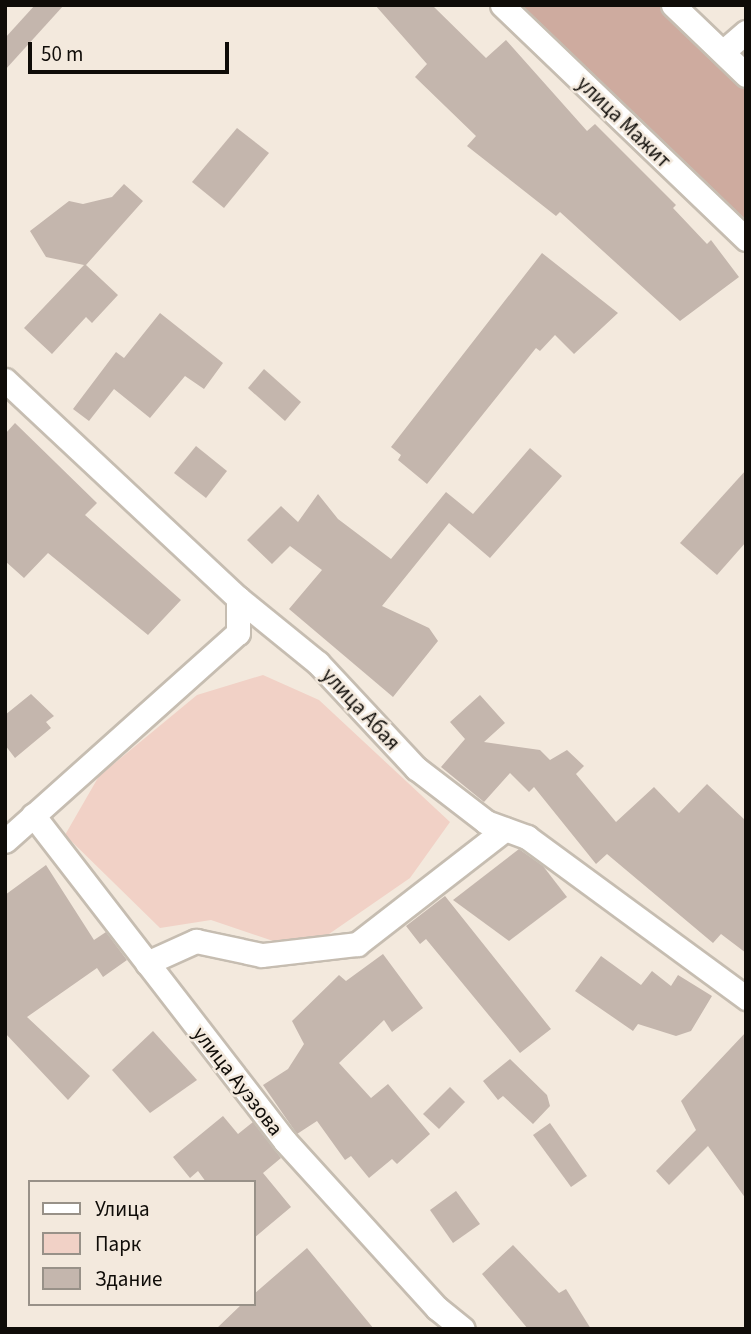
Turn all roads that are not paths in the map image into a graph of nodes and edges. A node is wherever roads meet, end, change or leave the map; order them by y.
1 (502, 5) edge
2 (673, 5) edge
3 (746, 32) edge
4 (724, 50) junction
5 (746, 75) edge
6 (746, 239) edge
7 (5, 380) edge
8 (238, 598) junction
9 (33, 815) junction
10 (505, 829) junction
11 (5, 841) edge
12 (147, 963) junction
13 (746, 998) edge
14 (463, 1329) edge

1 - 6 street, улица Мажит
2 - 4 street
3 - 4 street
4 - 5 street
7 - 8 street, улица Абая
8 - 9 street
8 - 10 street, улица Абая
9 - 11 street
9 - 12 street, улица Ауэзова
10 - 12 street
10 - 13 street, улица Абая
12 - 14 street, улица Ауэзова

